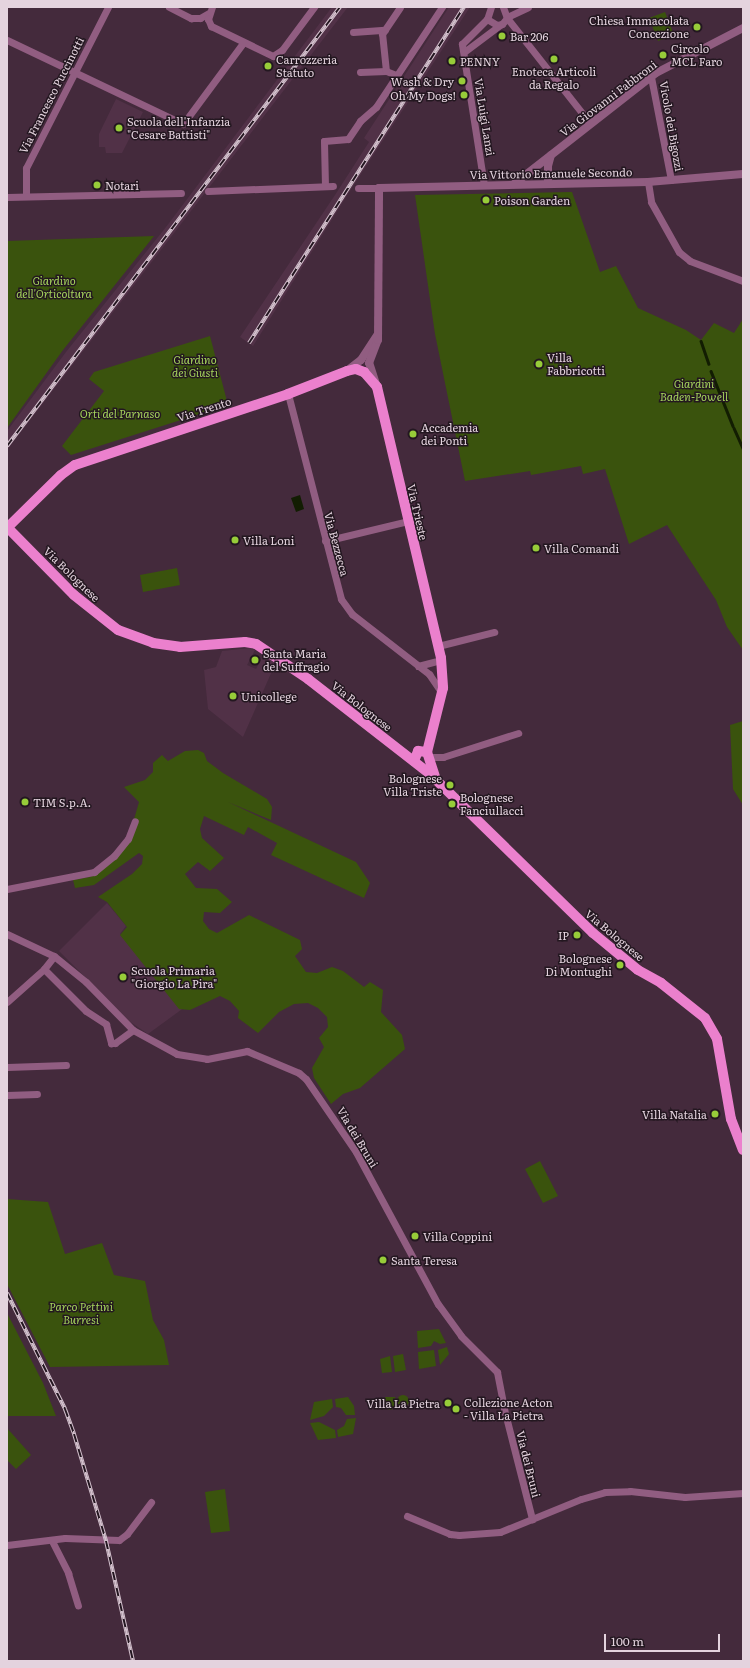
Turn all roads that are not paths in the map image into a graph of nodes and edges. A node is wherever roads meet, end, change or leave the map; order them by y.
1 (108, 7) edge
2 (170, 7) edge
3 (314, 7) edge
4 (400, 7) edge
5 (442, 7) edge
6 (482, 7) edge
7 (491, 7) edge
8 (503, 7) edge
9 (525, 9) edge
10 (211, 10) edge
11 (487, 17) junction
12 (507, 18) junction
13 (500, 25) junction
14 (743, 28) edge
15 (385, 30) junction
16 (516, 30) junction
17 (353, 32) dead end
18 (7, 40) edge
19 (243, 43) junction
20 (464, 52) junction
21 (386, 71) junction
22 (75, 72) junction
23 (360, 72) dead end
24 (396, 75) junction
25 (651, 76) junction
26 (590, 123) junction
27 (551, 154) junction
28 (537, 166) junction
29 (743, 174) edge
30 (671, 180) junction
31 (648, 182) junction
32 (536, 183) junction
33 (548, 183) junction
34 (514, 184) junction
35 (325, 186) junction
36 (333, 186) dead end
37 (484, 186) junction
38 (358, 188) dead end
39 (379, 188) junction
40 (208, 191) dead end
41 (181, 193) dead end
42 (26, 196) junction
43 (7, 197) edge
44 (743, 281) edge
45 (378, 332) junction
46 (347, 371) junction
47 (376, 384) junction
48 (288, 394) junction
49 (408, 521) junction
50 (7, 527) edge
51 (325, 541) junction
52 (494, 632) dead end
53 (438, 646) junction
54 (441, 660) junction
55 (418, 666) junction
56 (442, 693) junction
57 (518, 733) dead end
58 (429, 757) junction
59 (417, 764) junction
60 (436, 779) junction
61 (135, 821) dead end
62 (7, 889) edge
63 (7, 934) edge
64 (54, 956) junction
65 (44, 969) junction
66 (7, 1002) edge
67 (133, 1030) junction
68 (66, 1065) dead end
69 (7, 1067) edge
70 (37, 1094) dead end
71 (7, 1095) edge
72 (743, 1150) edge
73 (743, 1493) edge
74 (151, 1502) dead end
75 (407, 1516) dead end
76 (532, 1519) junction
77 (52, 1541) junction
78 (7, 1545) edge
79 (78, 1606) dead end

1 - 22 street, Via Francesco Puccinotti
2 - 10 street
3 - 19 street
4 - 15 street
5 - 24 street
6 - 11 street
7 - 11 street
8 - 12 street
9 - 12 street
9 - 16 street
10 - 19 street
11 - 13 street
11 - 20 street
12 - 13 street
12 - 16 street
13 - 20 street
14 - 25 street, Via Giovanni Fabbroni
15 - 17 street
15 - 21 street
16 - 26 street
18 - 22 street
19 - 22 street
20 - 37 street, Via Luigi Lanzi
21 - 23 street
21 - 24 street
22 - 42 street, Via Francesco Puccinotti
24 - 35 street
25 - 26 street, Via Giovanni Fabbroni
25 - 30 street, Vicolo dei Bigozzi
26 - 27 street, Via Giovanni Fabbroni
27 - 28 street, Via Giovanni Fabbroni
27 - 33 street
28 - 32 street
28 - 34 street, Via Giovanni Fabbroni
29 - 30 street, Via Vittorio Emanuele Secondo
30 - 31 street, Via Vittorio Emanuele Secondo
31 - 33 street, Via Vittorio Emanuele Secondo
31 - 44 street
32 - 33 street, Via Vittorio Emanuele Secondo
32 - 34 street, Via Vittorio Emanuele Secondo
34 - 37 street, Via Vittorio Emanuele Secondo
35 - 36 street
35 - 40 street
37 - 39 street, Via Vittorio Emanuele Secondo
38 - 39 street, Via Vittorio Emanuele Secondo
39 - 45 street, Via Trieste
41 - 42 street
42 - 43 street
45 - 46 street
45 - 47 street, Via Trieste
46 - 47 main road, Via Trento
46 - 48 main road, Via Trento
47 - 49 main road, Via Trieste
48 - 50 main road, Via Trento
48 - 51 street, Via Bezzecca
49 - 51 street
49 - 53 main road, Via Trieste
50 - 59 main road, Via Bolognese
51 - 55 street, Via Bezzecca
52 - 53 street
53 - 54 main road, Via Trieste
54 - 55 street
54 - 56 main road, Via Trieste
55 - 56 street, Via Bezzecca
56 - 58 main road, Via Trieste
57 - 58 street
58 - 59 main road
58 - 59 main road
58 - 60 main road, Via Bolognese
59 - 60 main road, Via Bolognese
60 - 72 main road, Via Bolognese
61 - 62 street
63 - 64 street, Via dei Bruni
64 - 65 street
64 - 67 street, Via dei Bruni
65 - 66 street
65 - 67 street
67 - 76 street, Via dei Bruni
68 - 69 street
70 - 71 street
73 - 76 street
74 - 77 street
75 - 76 street
77 - 78 street
77 - 79 street

